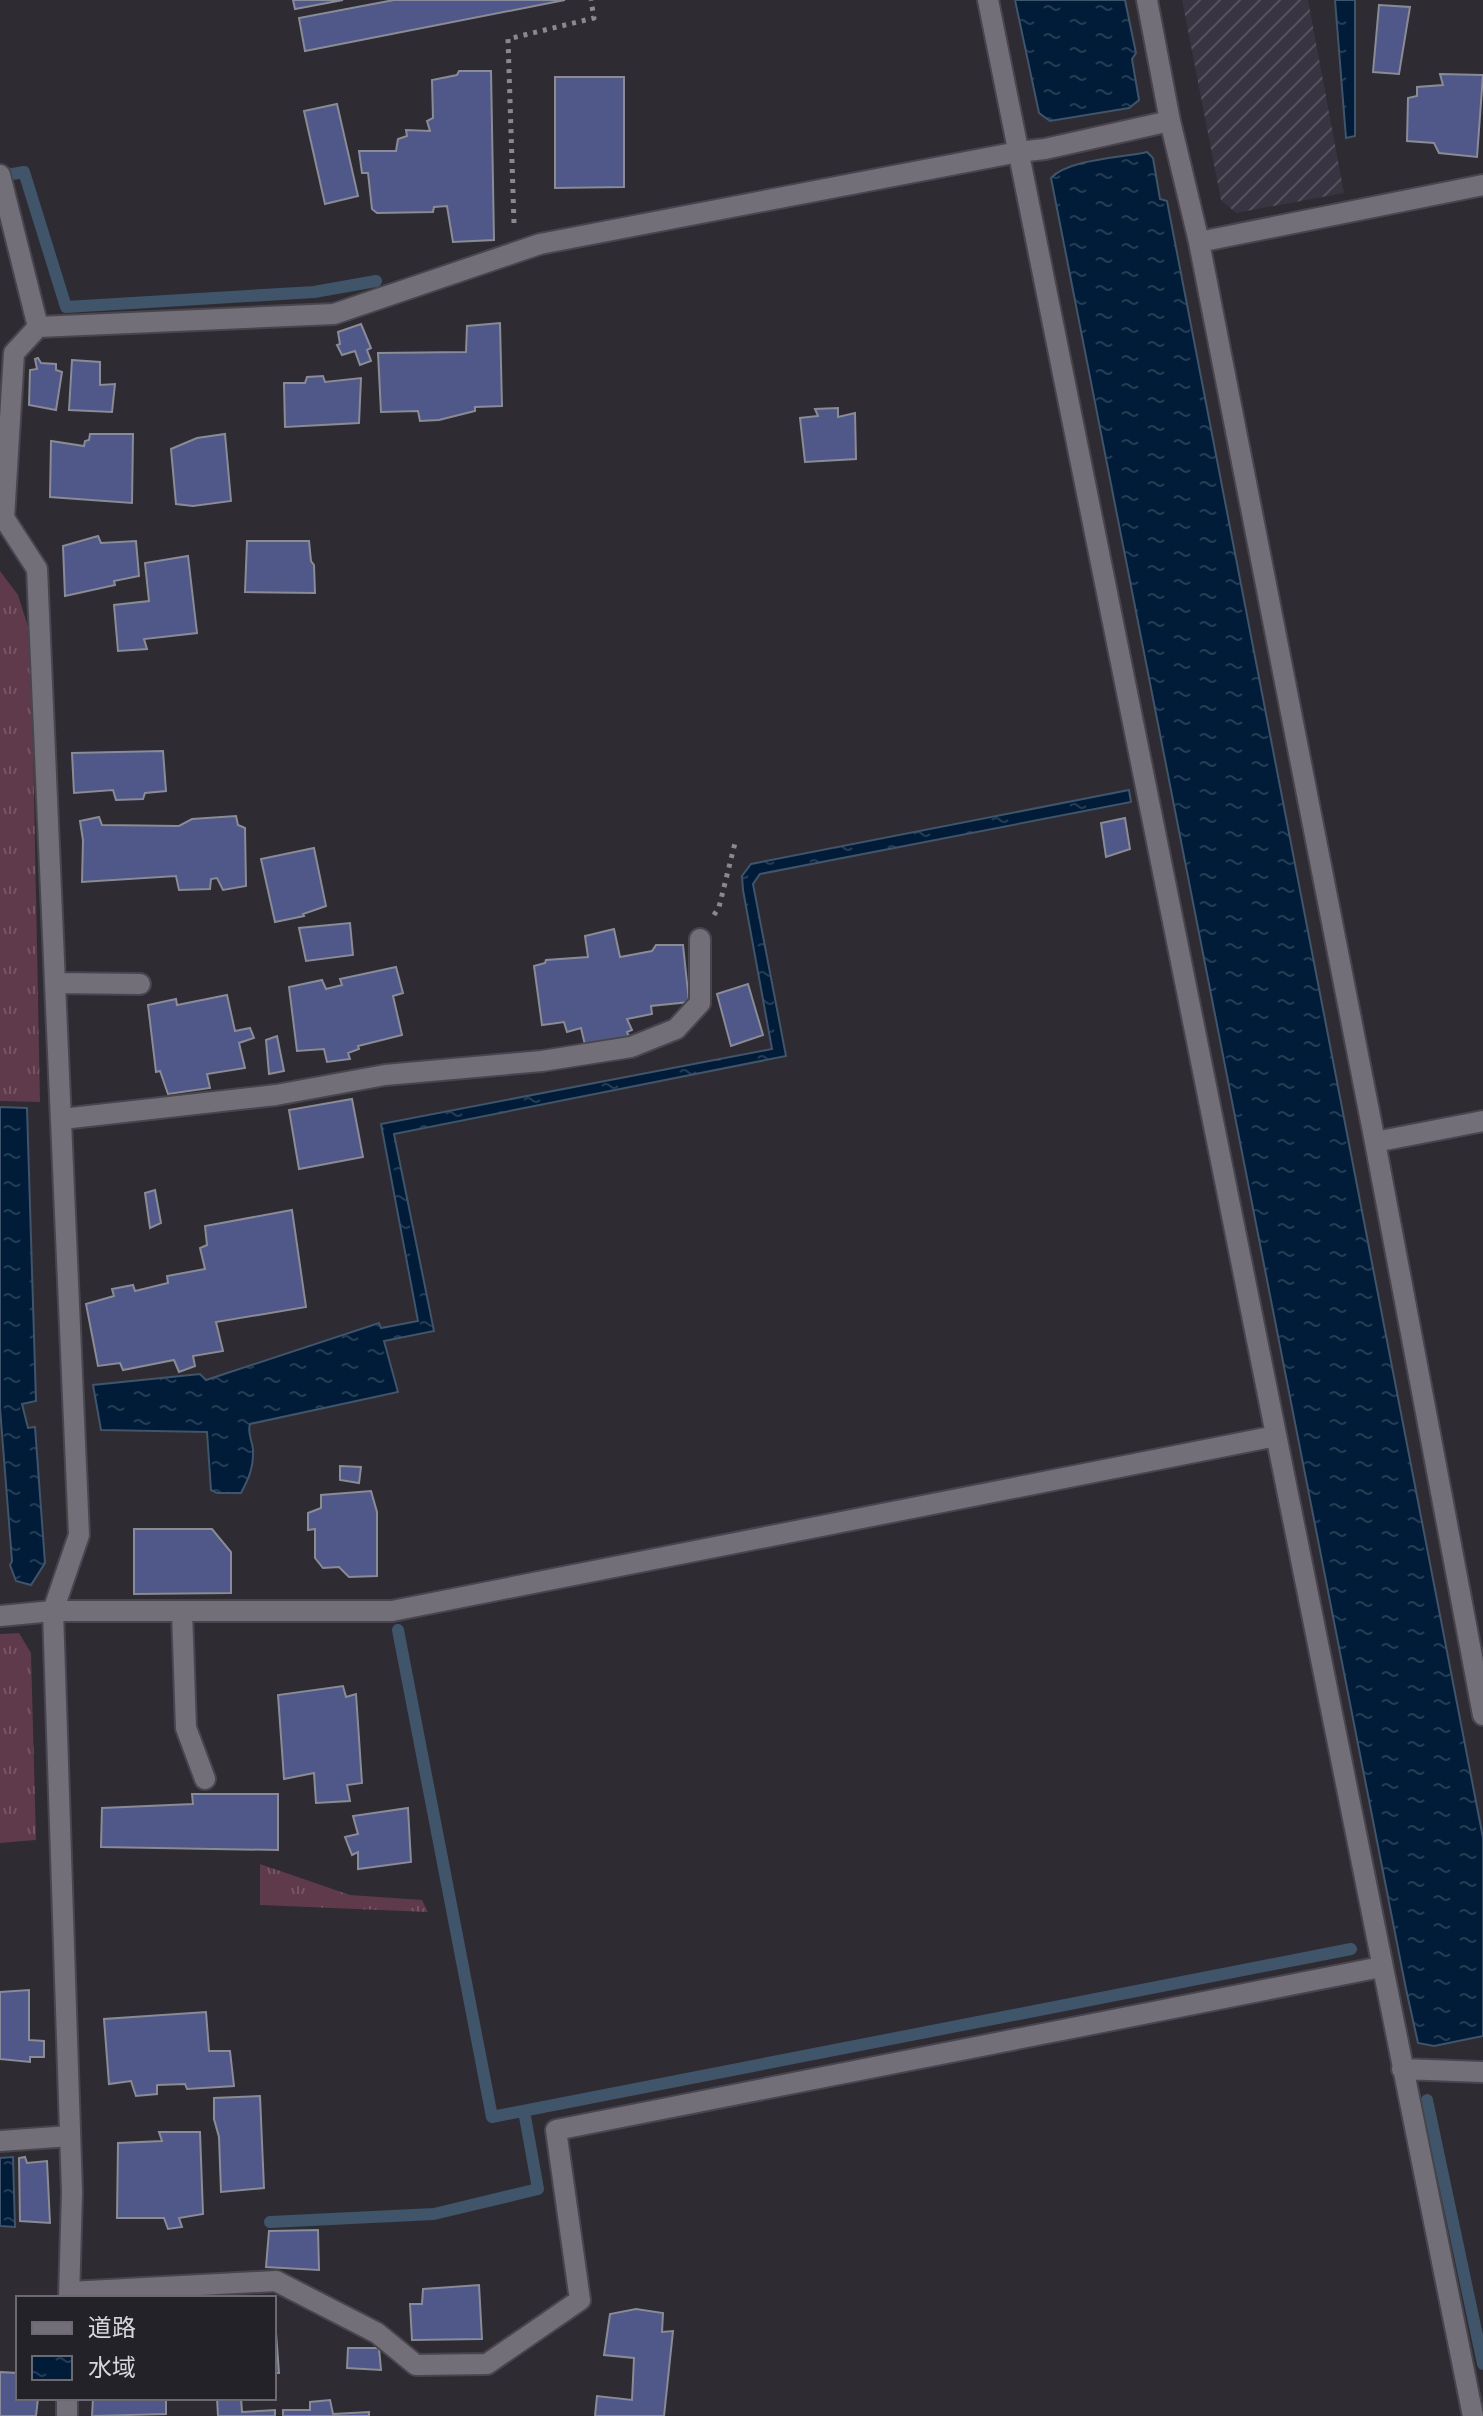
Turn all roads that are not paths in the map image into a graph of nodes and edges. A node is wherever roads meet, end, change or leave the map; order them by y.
1 (988, 0) edge
2 (1147, 0) edge
3 (1170, 121) junction
4 (1018, 152) junction
5 (0, 175) edge
6 (1483, 185) edge
7 (1199, 242) junction
8 (38, 327) junction
9 (2, 518) edge
10 (700, 939) road end
11 (56, 983) junction
12 (140, 984) dead end
13 (62, 1119) junction
14 (1483, 1121) edge
15 (1375, 1142) junction
16 (1276, 1436) junction
17 (53, 1611) junction
18 (182, 1611) junction
19 (0, 1616) edge
20 (1483, 1715) edge
21 (205, 1779) dead end
22 (1381, 1967) junction
23 (1402, 2069) junction
24 (1483, 2072) edge
25 (70, 2136) junction
26 (0, 2141) edge
27 (70, 2295) edge
28 (1473, 2416) edge

1 - 4 street
2 - 3 street
3 - 4 street
3 - 7 street
4 - 8 street
4 - 16 street
5 - 8 street
6 - 7 street
7 - 15 street
8 - 9 street
9 - 11 street
10 - 13 street
11 - 12 street
11 - 13 street
13 - 17 street
14 - 15 street
15 - 20 street
16 - 18 street
16 - 22 street
17 - 18 street
17 - 19 street
17 - 25 street
18 - 21 street
22 - 23 street
22 - 27 street
23 - 24 street
23 - 28 street
25 - 26 street
25 - 27 street

